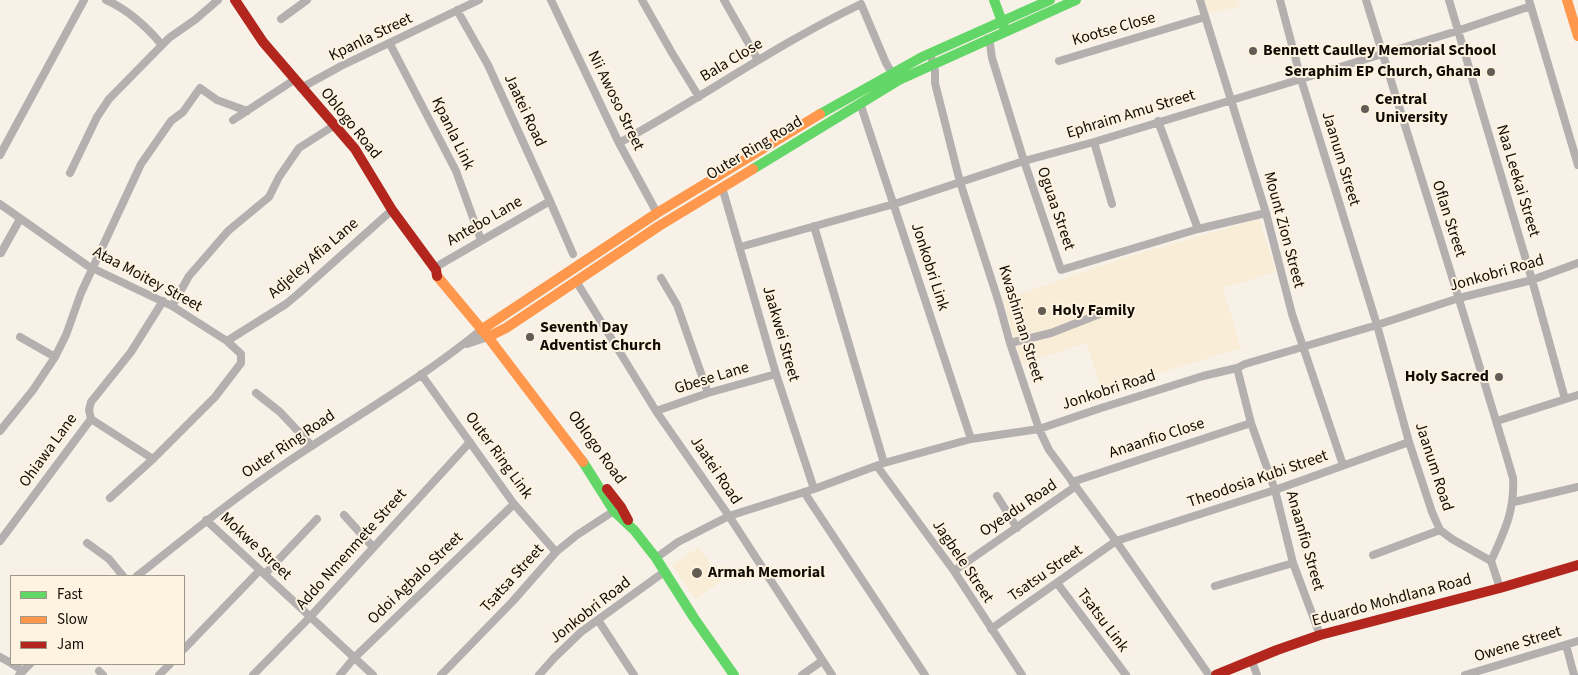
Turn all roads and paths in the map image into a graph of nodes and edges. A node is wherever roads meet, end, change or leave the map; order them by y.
1 (84, 0) edge
2 (106, 0) edge
3 (218, 0) edge
4 (235, 0) edge
5 (307, 0) edge
6 (479, 0) edge
7 (551, 0) edge
8 (642, 0) edge
9 (724, 0) edge
10 (994, 0) edge
11 (1050, 0) edge
12 (1076, 0) edge
13 (1200, 0) edge
14 (1280, 0) edge
15 (1366, 0) edge
16 (1449, 0) edge
17 (1567, 0) edge
18 (1530, 3) edge
19 (457, 10) junction
20 (1205, 17) junction
21 (281, 20) dead end
22 (1002, 21) junction
23 (1457, 31) junction
24 (1006, 32) junction
25 (1578, 36) edge
26 (987, 39) junction
27 (390, 44) junction
28 (162, 45) junction
29 (1382, 53) junction
30 (758, 60) junction
31 (928, 60) junction
32 (1059, 61) dead end
33 (892, 73) junction
34 (1301, 79) junction
35 (294, 80) junction
36 (302, 88) junction
37 (699, 97) junction
38 (1231, 100) junction
39 (860, 103) junction
40 (247, 111) junction
41 (233, 120) dead end
42 (1158, 121) junction
43 (335, 125) junction
44 (1094, 142) junction
45 (619, 143) junction
46 (0, 155) edge
47 (1024, 161) junction
48 (1578, 165) edge
49 (70, 173) dead end
50 (960, 182) junction
51 (722, 187) junction
52 (550, 201) junction
53 (0, 204) edge
54 (894, 204) junction
55 (1112, 204) dead end
56 (392, 210) junction
57 (657, 213) junction
58 (1266, 213) junction
59 (20, 219) junction
60 (814, 226) junction
61 (1198, 229) junction
62 (481, 240) junction
63 (740, 247) junction
64 (1, 253) edge
65 (573, 254) dead end
66 (1578, 263) edge
67 (93, 269) junction
68 (435, 269) junction
69 (661, 278) dead end
70 (1532, 280) junction
71 (576, 281) junction
72 (1459, 298) junction
73 (163, 301) junction
74 (172, 306) junction
75 (1110, 310) dead end
76 (1377, 325) junction
77 (488, 332) junction
78 (20, 337) dead end
79 (227, 341) junction
80 (1010, 343) junction
81 (1304, 347) junction
82 (55, 357) junction
83 (1237, 368) junction
84 (421, 374) junction
85 (776, 374) junction
86 (256, 393) dead end
87 (708, 393) junction
88 (1578, 395) edge
89 (1565, 399) junction
90 (656, 411) junction
91 (91, 419) junction
92 (1496, 421) junction
93 (1251, 423) junction
94 (1039, 429) junction
95 (0, 431) edge
96 (971, 440) junction
97 (470, 442) junction
98 (1409, 442) junction
99 (312, 446) junction
100 (153, 459) junction
101 (881, 465) junction
102 (1343, 465) junction
103 (1074, 484) junction
104 (1578, 487) edge
105 (814, 489) junction
106 (1275, 490) junction
107 (804, 492) junction
108 (998, 496) dead end
109 (110, 498) dead end
110 (1514, 502) junction
111 (514, 504) junction
112 (617, 509) junction
113 (344, 515) dead end
114 (729, 516) junction
115 (317, 519) dead end
116 (206, 520) junction
117 (1017, 528) junction
118 (1440, 530) junction
119 (0, 541) edge
120 (1116, 541) junction
121 (86, 542) dead end
122 (373, 547) junction
123 (556, 552) junction
124 (1373, 555) dead end
125 (656, 558) junction
126 (1491, 561) junction
127 (1293, 563) junction
128 (1578, 565) edge
129 (954, 571) junction
130 (262, 572) junction
131 (664, 572) junction
132 (122, 575) edge
133 (138, 575) edge
134 (1057, 583) junction
135 (1215, 586) dead end
136 (1500, 588) junction
137 (310, 617) junction
138 (598, 620) junction
139 (991, 629) junction
140 (1320, 635) junction
141 (1578, 641) edge
142 (1566, 645) junction
143 (185, 648) edge
144 (354, 658) junction
145 (1252, 660) junction
146 (822, 661) junction
147 (169, 665) edge
148 (1482, 673) edge
149 (159, 675) edge
150 (253, 675) edge
151 (340, 675) edge
152 (373, 675) edge
153 (441, 675) edge
154 (539, 675) edge
155 (634, 675) edge
156 (734, 675) edge
157 (802, 675) edge
158 (832, 675) edge
159 (925, 675) edge
160 (1022, 675) edge
161 (1126, 675) edge
162 (1209, 675) edge
163 (1216, 675) edge
164 (1257, 675) edge
165 (1465, 675) edge
166 (1574, 675) edge

1 - 46 street
2 - 28 street
3 - 28 street
4 - 35 main road, Oblogo Road
5 - 21 street
6 - 19 street, Kpanla Street
7 - 45 street, Nii Awoso Street
8 - 37 street
9 - 30 street
10 - 22 main road
11 - 22 main road, Outer Ring Road
12 - 24 main road, Outer Ring Road
13 - 20 street, Mount Zion Street
14 - 34 street, Jaanum Street
15 - 29 street, Oflan Street
16 - 23 street, Naa Leekai Street
17 - 25 main road
18 - 23 street, Ephraim Amu Street
18 - 48 street
19 - 27 street, Kpanla Street
19 - 52 street, Jaatei Road
20 - 32 street, Kootse Close
20 - 38 street, Mount Zion Street
22 - 24 main road
22 - 31 main road, Outer Ring Road
23 - 29 street, Ephraim Amu Street
23 - 70 street, Naa Leekai Street
24 - 26 main road, Outer Ring Road
26 - 31 main road, Outer Ring Road
26 - 47 street, Oguaa Street
27 - 36 street, Kpanla Street
27 - 62 street, Kpanla Link
28 - 49 street
29 - 34 street, Ephraim Amu Street
29 - 72 street, Oflan Street
30 - 33 street, Bala Close
30 - 37 street, Bala Close
31 - 33 main road, Outer Ring Road
31 - 39 main road, Outer Ring Road
31 - 50 street, Kwashiman Street
33 - 57 main road, Outer Ring Road
34 - 38 street, Ephraim Amu Street
34 - 76 street, Jaanum Street
35 - 36 main road, Oblogo Road
35 - 40 street
36 - 43 main road, Oblogo Road
37 - 45 street, Bala Close
38 - 42 street, Ephraim Amu Street
38 - 58 street, Mount Zion Street
39 - 51 main road, Outer Ring Road
39 - 54 street, Jonkobri Link
40 - 41 street
40 - 67 street
42 - 44 street, Ephraim Amu Street
42 - 61 street
43 - 56 main road, Oblogo Road
43 - 74 street
44 - 47 street, Ephraim Amu Street
44 - 55 street
45 - 57 street, Nii Awoso Street
47 - 50 street, Ephraim Amu Street
47 - 61 street, Oguaa Street
50 - 54 street, Ephraim Amu Street
50 - 80 street, Kwashiman Street
51 - 63 street, Jaakwei Street
51 - 71 main road, Outer Ring Road
52 - 62 street, Antebo Lane
52 - 65 street, Jaatei Road
53 - 59 street, Ataa Moitey Street
54 - 60 street, Ephraim Amu Street
54 - 96 street, Jonkobri Link
56 - 68 main road, Oblogo Road
56 - 79 street, Adjeley Afia Lane
57 - 77 main road, Outer Ring Road
58 - 61 street, Oguaa Street
58 - 81 street, Mount Zion Street
59 - 64 street
59 - 67 street, Ataa Moitey Street
60 - 63 street, Ephraim Amu Street
60 - 101 street, Jagbele Street
62 - 68 street, Antebo Lane
63 - 85 street, Jaakwei Street
66 - 70 street, Jonkobri Road
67 - 73 street, Ataa Moitey Street
67 - 82 street
68 - 77 main road, Oblogo Road
69 - 87 street
70 - 72 street, Jonkobri Road
70 - 89 street, Naa Leekai Street
71 - 77 main road, Outer Ring Road
71 - 90 street, Jaatei Road
72 - 76 street, Jonkobri Road
72 - 92 street, Oflan Street
73 - 74 street, Ataa Moitey Street
73 - 91 street, Ohiawa Lane
74 - 79 street, Ataa Moitey Street
75 - 80 street
76 - 81 street, Jonkobri Road
76 - 98 street, Jaanum Road
77 - 84 street, Outer Ring Road
77 - 112 main road, Oblogo Road
78 - 82 street
79 - 100 street, Ataa Moitey Street
80 - 94 street, Kwashiman Street
81 - 83 street, Jonkobri Road
81 - 102 street, Mount Zion Street
82 - 95 street
83 - 93 street, Anaanfio Street
83 - 94 street, Jonkobri Road
84 - 97 street, Outer Ring Link
84 - 99 street, Outer Ring Road
85 - 87 street, Gbese Lane
85 - 105 street, Jaakwei Street
86 - 99 street
87 - 90 street, Gbese Lane
88 - 89 street
89 - 92 street
90 - 114 street, Jaatei Road
91 - 100 street
91 - 119 street, Ohiawa Lane
92 - 110 street, Oflan Street
93 - 103 street, Anaanfio Close
93 - 106 street, Anaanfio Street
94 - 96 street, Jonkobri Road
94 - 103 street, Kwashiman Street
96 - 101 street, Jonkobri Road
97 - 111 street, Outer Ring Link
97 - 122 street, Addo Nmenmete Street
98 - 102 street, Theodosia Kubi Street
98 - 118 street, Jaanum Road
99 - 116 street, Outer Ring Road
100 - 109 street, Ataa Moitey Street
101 - 105 street, Jonkobri Road
101 - 129 street, Jagbele Street
102 - 106 street, Theodosia Kubi Street
103 - 117 street, Oyeadu Road
103 - 120 street, Kwashiman Street
104 - 110 street
105 - 107 street, Jonkobri Road
106 - 120 street, Theodosia Kubi Street
106 - 127 street, Anaanfio Street
107 - 114 street, Jonkobri Road
107 - 159 street
108 - 117 street
110 - 126 street, Oflan Street
111 - 123 street, Outer Ring Link
111 - 144 street, Odoi Agbalo Street
112 - 123 street, Tsatsa Street
112 - 125 main road, Oblogo Road
113 - 122 street
114 - 125 street, Jonkobri Road
114 - 146 street, Jaatei Road
115 - 130 street
116 - 130 street, Mokwe Street
116 - 133 street, Outer Ring Road
117 - 129 street, Oyeadu Road
118 - 124 street
118 - 126 street, Jaanum Road
120 - 134 street, Tsatsu Street
120 - 162 street, Kwashiman Street
121 - 132 street
122 - 137 street, Addo Nmenmete Street
123 - 153 street, Tsatsa Street
125 - 131 main road, Oblogo Road
126 - 136 street
127 - 135 street
127 - 140 street, Anaanfio Street
128 - 136 main road, Eduardo Mohdlana Road
129 - 139 street, Jagbele Street
130 - 137 street, Mokwe Street
130 - 143 street
131 - 138 street, Jonkobri Road
131 - 156 main road, Oblogo Road
134 - 139 street, Tsatsu Street
134 - 161 street, Tsatsu Link
136 - 140 main road, Eduardo Mohdlana Road
137 - 144 street, Mokwe Street
137 - 150 street, Addo Nmenmete Street
138 - 154 street, Jonkobri Road
138 - 155 street
139 - 160 street, Jagbele Street
140 - 145 main road, Eduardo Mohdlana Road
141 - 142 street, Owene Street
142 - 148 street, Owene Street
142 - 166 street
144 - 151 street, Odoi Agbalo Street
144 - 152 street, Mokwe Street
145 - 163 main road, Eduardo Mohdlana Road
145 - 164 street
146 - 157 street
146 - 158 street, Jaatei Road
147 - 149 street
148 - 165 street, Owene Street

